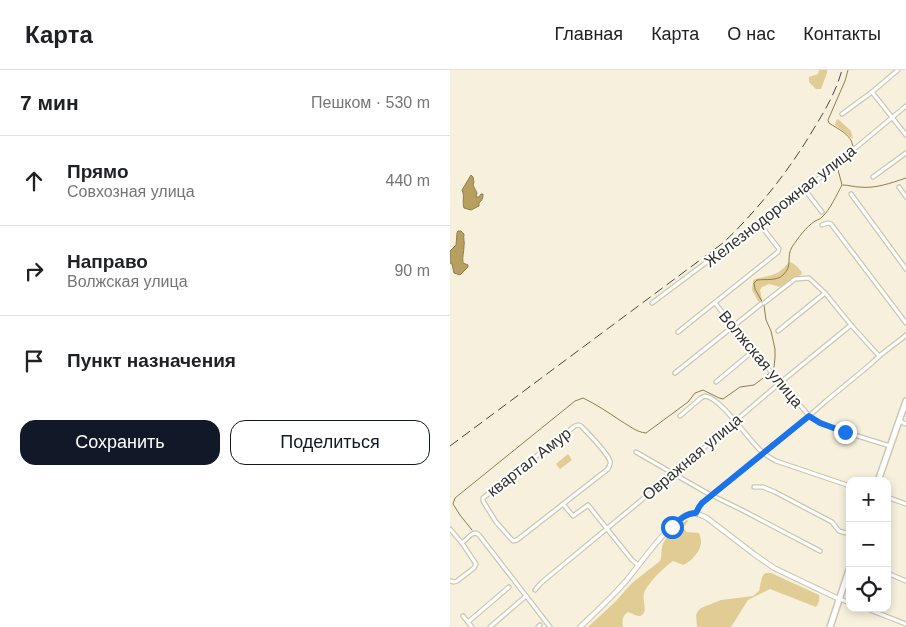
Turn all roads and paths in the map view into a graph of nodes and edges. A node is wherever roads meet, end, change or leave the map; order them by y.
1 (898, 70) edge
2 (872, 92) junction
3 (906, 106) edge
4 (842, 114) dead end
5 (892, 118) junction
6 (906, 135) edge
7 (906, 153) edge
8 (873, 176) dead end
9 (899, 187) dead end
10 (804, 190) junction
11 (851, 194) dead end
12 (906, 197) edge
13 (822, 212) dead end
14 (759, 223) junction
15 (822, 225) dead end
16 (906, 269) edge
17 (825, 293) junction
18 (652, 303) dead end
19 (715, 303) junction
20 (906, 323) edge
21 (851, 325) junction
22 (734, 326) junction
23 (778, 331) dead end
24 (678, 332) dead end
25 (906, 335) edge
26 (753, 351) junction
27 (879, 356) junction
28 (675, 373) dead end
29 (716, 382) dead end
30 (781, 382) junction
31 (906, 401) edge
32 (680, 416) dead end
33 (809, 416) junction
34 (899, 421) junction
35 (735, 422) junction
36 (906, 424) edge
37 (890, 446) junction
38 (636, 452) dead end
39 (764, 454) junction
40 (673, 474) junction
41 (879, 477) edge
42 (846, 485) edge
43 (754, 487) dead end
44 (712, 496) junction
45 (891, 498) edge
46 (563, 504) junction
47 (906, 504) edge
48 (696, 513) junction
49 (607, 528) junction
50 (450, 529) edge
51 (846, 533) edge
52 (462, 543) junction
53 (820, 551) dead end
54 (638, 565) junction
55 (891, 575) edge
56 (846, 579) edge
57 (450, 581) edge
58 (906, 582) edge
59 (509, 587) dead end
60 (535, 590) dead end
61 (526, 596) junction
62 (839, 599) junction
63 (846, 602) edge
64 (876, 612) edge
65 (463, 616) dead end
66 (900, 621) junction
67 (468, 622) junction
68 (906, 624) edge
69 (472, 627) edge
70 (490, 627) edge
71 (550, 627) edge
72 (580, 627) edge
73 (830, 627) edge
74 (898, 627) edge

1 - 2 street
2 - 4 street
2 - 5 street
3 - 5 street, Железнодорожная улица
5 - 6 street
5 - 10 street, Железнодорожная улица
7 - 8 street
9 - 12 street
10 - 13 street
10 - 14 street, Железнодорожная улица
11 - 16 street
14 - 18 street, Железнодорожная улица
14 - 19 street
15 - 20 street
17 - 21 street
17 - 22 street
17 - 23 street
19 - 22 street, Волжская улица
19 - 24 street
21 - 27 street
21 - 30 street, Овражная улица
22 - 26 street, Волжская улица
22 - 28 street
25 - 27 street
26 - 29 street
26 - 30 street, Волжская улица
27 - 33 street
30 - 33 street, Волжская улица
30 - 35 street, Овражная улица
31 - 34 highway
32 - 35 street
33 - 37 street, Волжская улица
33 - 39 street
34 - 36 street
34 - 37 highway
35 - 39 street
35 - 40 street, Овражная улица
37 - 41 highway
38 - 40 street
39 - 42 street
39 - 44 street
40 - 44 street
40 - 49 street, Овражная улица
43 - 51 street
44 - 48 street
44 - 53 street
45 - 47 street
46 - 46 street, квартал Амур
46 - 49 street
48 - 54 main road
48 - 62 main road
49 - 54 street
49 - 60 street, Овражная улица
50 - 52 street
52 - 57 street
52 - 61 street
54 - 72 main road
55 - 58 street
56 - 62 highway
59 - 67 street
61 - 70 street
61 - 71 street
62 - 63 street
62 - 73 highway
64 - 66 street
65 - 67 street
66 - 68 street
66 - 74 street
67 - 69 street

